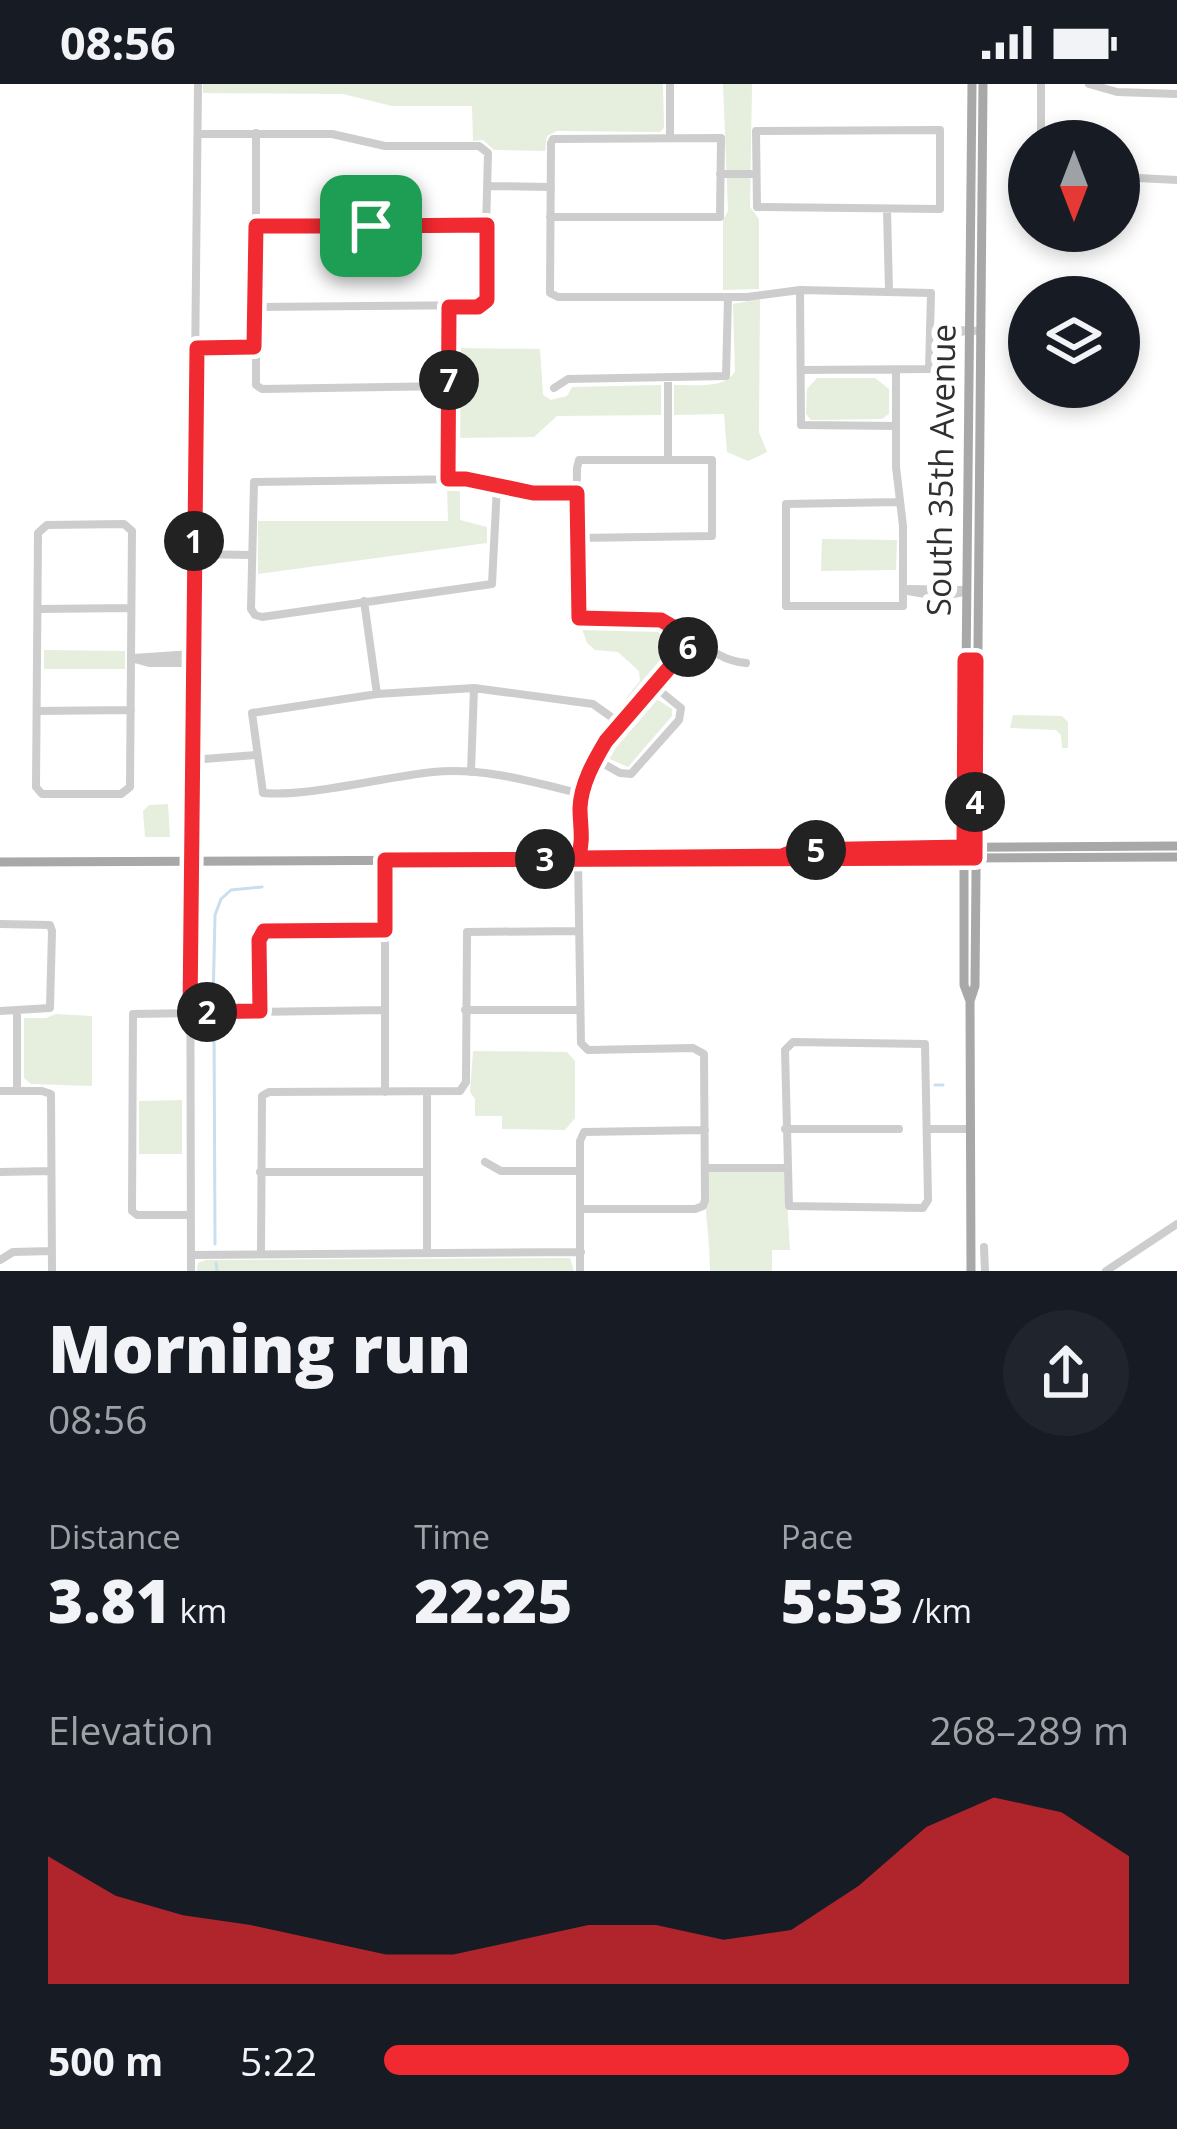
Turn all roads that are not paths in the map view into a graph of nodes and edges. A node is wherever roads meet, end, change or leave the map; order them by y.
1 (198, 84) edge
2 (670, 84) edge
3 (972, 84) edge
4 (983, 84) edge
5 (1041, 84) edge
6 (1089, 84) edge
7 (1177, 94) edge
8 (1041, 120) edge
9 (256, 133) junction
10 (199, 134) junction
11 (670, 137) junction
12 (720, 174) junction
13 (756, 174) junction
14 (1140, 177) edge
15 (1175, 177) edge
16 (488, 186) junction
17 (550, 187) junction
18 (887, 210) junction
19 (550, 217) junction
20 (487, 225) junction
21 (256, 226) junction
22 (800, 290) junction
23 (889, 291) junction
24 (728, 297) junction
25 (255, 307) junction
26 (449, 307) junction
27 (933, 329) junction
28 (975, 330) junction
29 (254, 347) junction
30 (197, 348) junction
31 (801, 370) junction
32 (896, 370) junction
33 (668, 378) junction
34 (449, 386) junction
35 (554, 388) dead end
36 (896, 426) junction
37 (668, 458) junction
38 (448, 479) junction
39 (496, 486) junction
40 (577, 493) junction
41 (900, 502) junction
42 (577, 538) junction
43 (193, 554) junction
44 (251, 555) junction
45 (904, 590) junction
46 (967, 591) junction
47 (364, 602) junction
48 (131, 608) junction
49 (38, 609) junction
50 (694, 639) junction
51 (131, 658) junction
52 (192, 658) junction
53 (971, 660) junction
54 (746, 663) dead end
55 (655, 686) junction
56 (474, 688) junction
57 (377, 694) junction
58 (131, 710) junction
59 (37, 711) junction
60 (621, 724) junction
61 (256, 755) junction
62 (596, 759) junction
63 (191, 760) junction
64 (471, 772) junction
65 (583, 794) junction
66 (1177, 846) edge
67 (969, 852) junction
68 (1177, 857) edge
69 (578, 858) junction
70 (385, 860) junction
71 (0, 862) edge
72 (190, 862) junction
73 (0, 924) edge
74 (385, 930) junction
75 (578, 931) junction
76 (385, 1010) junction
77 (465, 1010) junction
78 (580, 1010) junction
79 (0, 1011) edge
80 (17, 1011) junction
81 (260, 1011) junction
82 (190, 1012) junction
83 (0, 1091) edge
84 (17, 1091) junction
85 (385, 1092) junction
86 (427, 1092) junction
87 (898, 1129) dead end
88 (971, 1129) junction
89 (705, 1130) junction
90 (785, 1130) junction
91 (928, 1130) junction
92 (485, 1162) dead end
93 (705, 1168) junction
94 (785, 1168) junction
95 (51, 1171) junction
96 (580, 1171) junction
97 (0, 1172) edge
98 (260, 1172) junction
99 (427, 1172) junction
100 (581, 1210) junction
101 (191, 1215) junction
102 (1177, 1224) edge
103 (985, 1247) dead end
104 (52, 1251) junction
105 (581, 1252) junction
106 (427, 1253) junction
107 (261, 1254) junction
108 (191, 1255) junction
109 (0, 1260) edge
110 (1119, 1268) edge
111 (52, 1271) edge
112 (191, 1271) edge
113 (580, 1271) edge
114 (970, 1271) edge
115 (985, 1271) edge
116 (1106, 1271) edge

1 - 10 street
2 - 11 street
3 - 28 main road, South 35th Avenue
4 - 28 main road, South 35th Avenue
5 - 8 street
6 - 7 street
9 - 10 street
9 - 16 street
9 - 21 street
10 - 30 street
11 - 12 street
11 - 17 street
12 - 13 street
12 - 19 street
13 - 18 street
13 - 18 street
14 - 15 street
16 - 17 street
16 - 20 street
17 - 19 street
18 - 23 street
19 - 24 street
20 - 21 street
20 - 26 street
21 - 25 street
22 - 23 street
22 - 24 street
22 - 31 street
23 - 27 street
24 - 33 street
25 - 26 street
25 - 29 street
26 - 34 street
27 - 28 street
27 - 32 street
28 - 46 main road, South 35th Avenue
28 - 53 main road, South 35th Avenue
29 - 30 street
29 - 34 street
30 - 43 street
31 - 32 street
31 - 36 street
32 - 36 street
33 - 35 street
33 - 37 street
34 - 38 street
36 - 41 street
37 - 40 street
37 - 42 street
38 - 39 street
38 - 44 street
39 - 40 street
39 - 47 street
40 - 42 street
41 - 45 street
41 - 45 street
42 - 50 street
43 - 44 street
43 - 52 street
44 - 47 street
45 - 46 street
46 - 53 main road, South 35th Avenue
47 - 57 street
48 - 49 street
48 - 49 street
48 - 51 street
49 - 59 street
50 - 54 street
50 - 55 street
51 - 52 street
51 - 58 street
52 - 63 street
53 - 67 main road, South 35th Avenue
55 - 60 street
55 - 62 street
56 - 57 street
56 - 60 street
56 - 64 street
57 - 61 street
58 - 59 street
58 - 59 street
60 - 62 street
61 - 63 street
61 - 64 street
62 - 65 street
63 - 72 street
64 - 65 street
65 - 69 street
66 - 67 main road
67 - 68 main road
67 - 69 main road
67 - 88 main road, South 35th Avenue
69 - 70 main road
69 - 75 street
70 - 72 main road
70 - 74 street
71 - 72 main road
72 - 82 street
73 - 80 street
74 - 76 street
74 - 81 street
75 - 77 street
75 - 78 street
76 - 81 street
76 - 85 street
77 - 78 street
77 - 86 street
78 - 89 street
79 - 80 street
80 - 84 street
81 - 82 street
82 - 101 street
82 - 101 street
83 - 84 street
84 - 95 street
85 - 86 street
85 - 98 street
86 - 99 street
87 - 90 street
88 - 91 street
88 - 114 main road, South 35th Avenue
89 - 93 street
89 - 96 street
90 - 91 street
90 - 94 street
91 - 94 street
92 - 96 street
93 - 94 street
93 - 100 street
95 - 97 street
95 - 104 street
96 - 100 street
98 - 99 street
98 - 107 street
99 - 106 street
100 - 105 street
101 - 108 street
102 - 110 street
103 - 115 street
104 - 109 street
104 - 111 street
105 - 106 street
105 - 113 street
106 - 107 street
107 - 108 street
108 - 112 street
110 - 116 street

